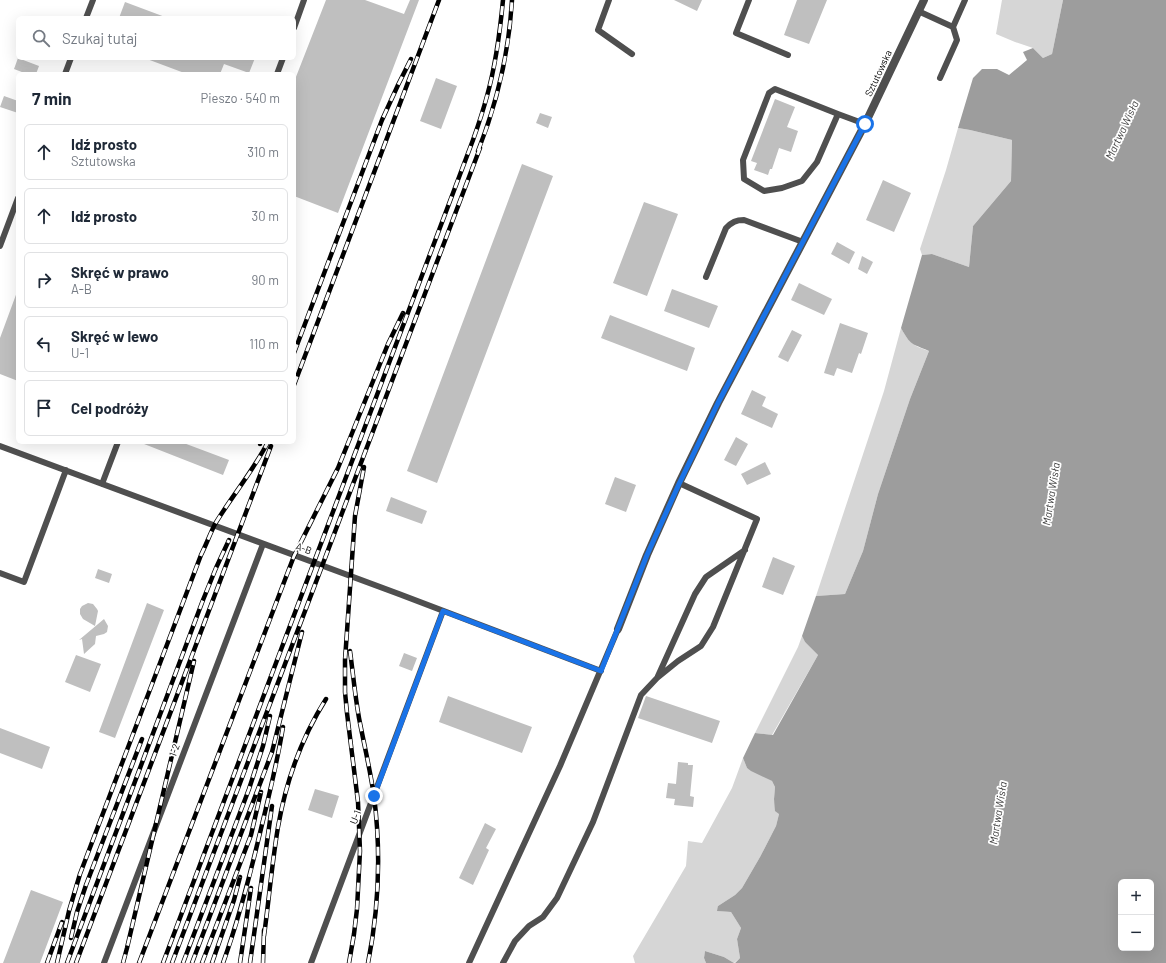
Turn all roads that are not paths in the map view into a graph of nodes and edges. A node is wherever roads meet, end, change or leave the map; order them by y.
1 (93, 0) edge
2 (304, 0) edge
3 (609, 0) edge
4 (749, 0) edge
5 (924, 0) edge
6 (965, 0) edge
7 (918, 11) junction
8 (87, 16) edge
9 (296, 22) edge
10 (953, 27) junction
11 (632, 54) dead end
12 (788, 54) dead end
13 (70, 60) edge
14 (282, 60) edge
15 (66, 72) edge
16 (278, 72) edge
17 (940, 78) dead end
18 (838, 114) junction
19 (865, 124) junction
20 (16, 203) edge
21 (803, 242) junction
22 (0, 246) edge
23 (706, 277) dead end
24 (117, 444) edge
25 (0, 446) edge
26 (66, 470) junction
27 (102, 484) junction
28 (679, 484) junction
29 (263, 544) junction
30 (745, 550) junction
31 (0, 573) edge
32 (443, 611) junction
33 (618, 629) joint
34 (601, 671) junction
35 (657, 678) junction
36 (104, 963) edge
37 (311, 963) edge
38 (469, 963) edge
39 (503, 963) edge

1 - 8 lane
2 - 9 lane
3 - 11 lane
4 - 12 lane
5 - 7 street, Sztutowska
6 - 10 lane
7 - 10 lane
7 - 19 street, Sztutowska
10 - 17 lane
13 - 15 lane
14 - 16 lane
18 - 18 lane
18 - 19 lane
19 - 21 street, Sztutowska
20 - 22 lane
21 - 23 lane
21 - 28 street, Sztutowska
24 - 27 lane
25 - 26 lane, A-B
26 - 27 lane, A-B
26 - 31 lane
27 - 29 lane, A-B
28 - 30 lane
28 - 33 street, Sztutowska
29 - 32 lane, A-B
29 - 36 lane, 1-2
30 - 35 lane
30 - 35 lane
32 - 34 lane, A-B
32 - 37 lane, U-1
33 - 34 lane
34 - 38 lane
35 - 39 lane

